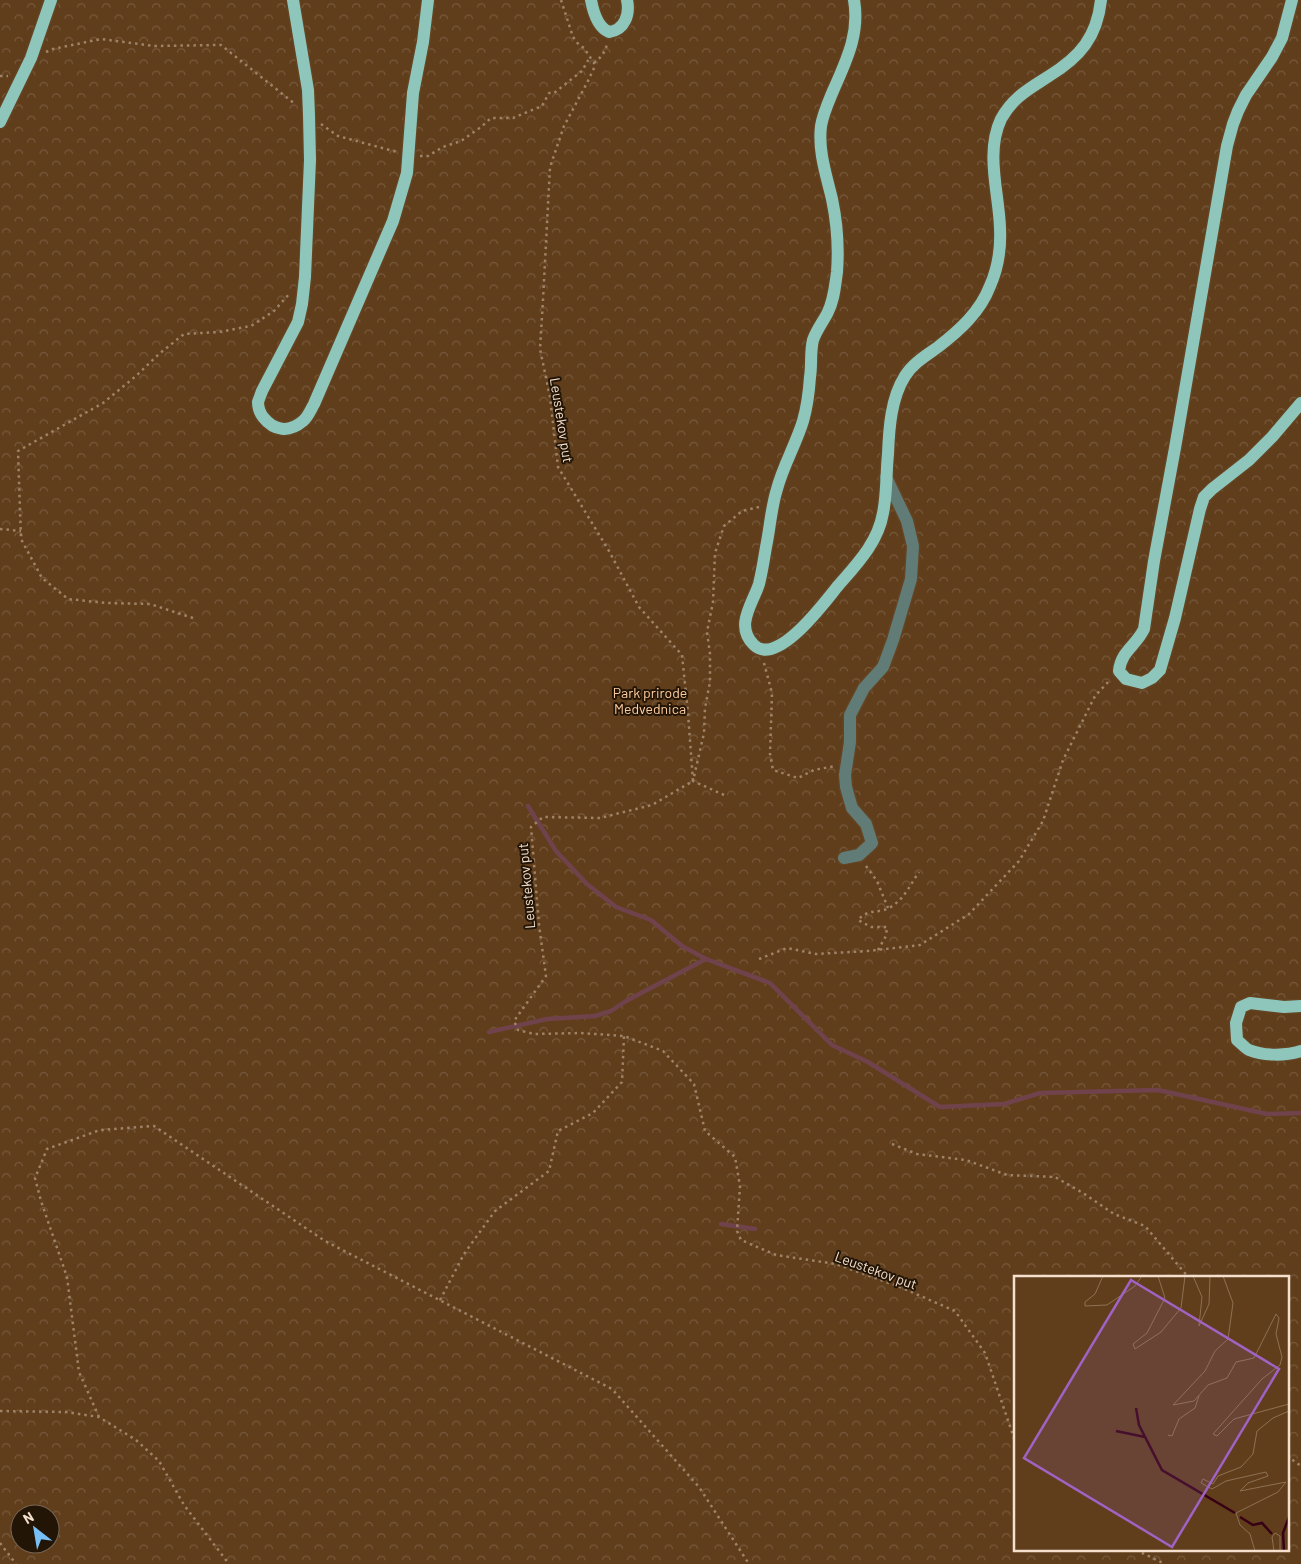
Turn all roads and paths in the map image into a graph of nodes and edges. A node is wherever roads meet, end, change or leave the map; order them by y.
1 (51, 0) edge
2 (293, 0) edge
3 (428, 0) edge
4 (561, 0) edge
5 (591, 0) edge
6 (627, 0) edge
7 (854, 0) edge
8 (1102, 0) edge
9 (1292, 0) edge
10 (609, 32) junction
11 (594, 63) junction
12 (0, 122) edge
13 (305, 277) junction
14 (1301, 403) edge
15 (886, 478) junction
16 (773, 509) junction
17 (0, 529) edge
18 (21, 531) junction
19 (193, 618) dead end
20 (760, 649) junction
21 (1119, 670) junction
22 (847, 766) junction
23 (692, 781) junction
24 (724, 795) dead end
25 (860, 855) junction
26 (844, 858) dead end
27 (919, 872) dead end
28 (888, 908) junction
29 (878, 950) junction
30 (758, 959) dead end
31 (1301, 1006) edge
32 (624, 1036) junction
33 (1301, 1051) edge
34 (892, 1144) dead end
35 (1187, 1276) edge
36 (440, 1300) junction
37 (0, 1411) edge
38 (99, 1417) junction
39 (1014, 1438) edge
40 (1288, 1457) edge
41 (1301, 1466) edge
42 (0, 1543) edge
43 (1140, 1552) edge
44 (16, 1564) edge
45 (229, 1564) edge
46 (749, 1564) edge
47 (1165, 1564) edge

1 - 12 main road
2 - 13 main road
3 - 13 main road
4 - 11 path
5 - 10 main road
6 - 10 main road
7 - 16 main road
8 - 15 main road
9 - 21 main road
10 - 11 path, Leustekov put
11 - 23 path, Leustekov put
13 - 18 path
14 - 21 main road
15 - 20 main road
15 - 22 lane
16 - 20 main road
16 - 23 path
17 - 18 path
18 - 19 path
20 - 22 path
21 - 29 path
22 - 25 lane
23 - 24 path
23 - 32 path, Leustekov put
25 - 26 lane
25 - 28 path
27 - 28 path
28 - 29 path
29 - 30 path
31 - 33 main road
32 - 36 path
32 - 39 path, Leustekov put
34 - 35 path
36 - 38 path
36 - 46 path
37 - 38 path
38 - 45 path
40 - 41 path
42 - 44 path
43 - 47 path

